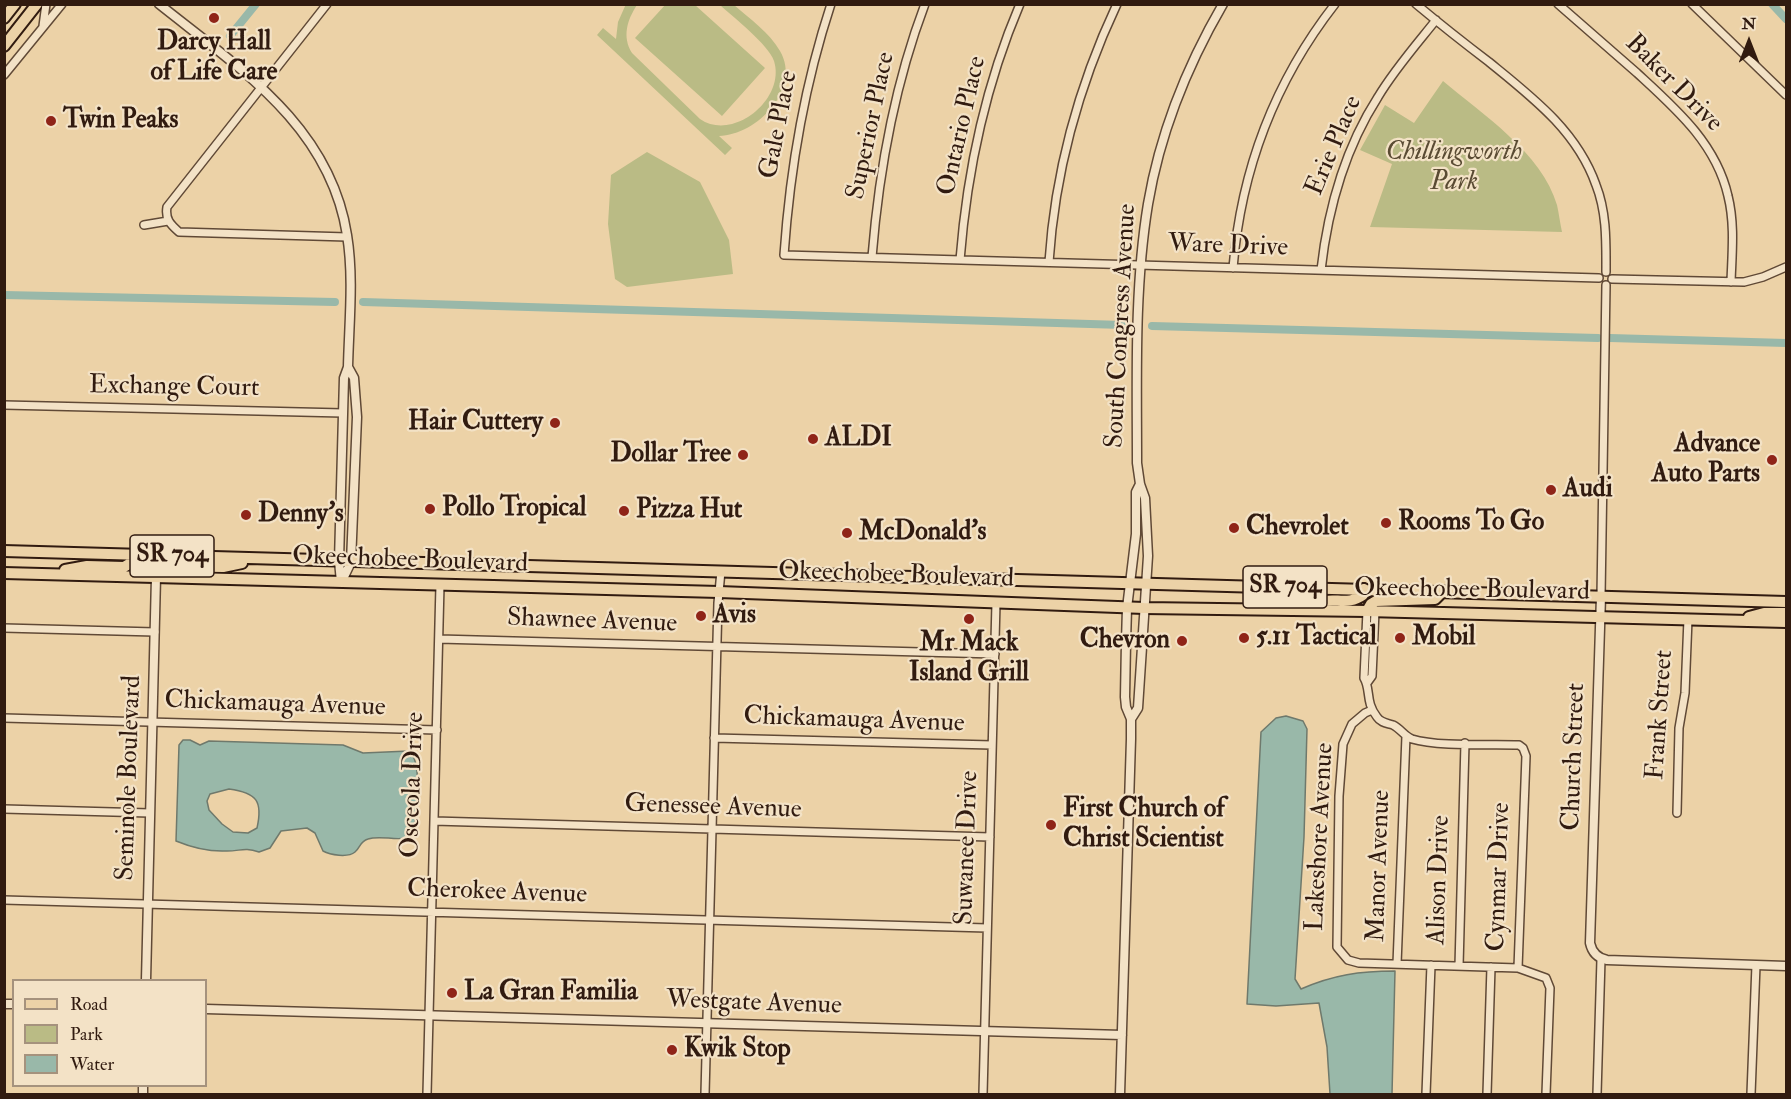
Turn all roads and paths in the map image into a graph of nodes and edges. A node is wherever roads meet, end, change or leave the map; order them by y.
1 (15, 4) edge
2 (37, 4) edge
3 (45, 4) edge
4 (62, 4) edge
5 (159, 4) edge
6 (327, 4) edge
7 (831, 4) edge
8 (925, 4) edge
9 (1020, 4) edge
10 (1117, 4) edge
11 (1223, 4) edge
12 (1335, 4) edge
13 (1416, 4) edge
14 (1558, 4) edge
15 (1692, 4) edge
16 (4, 18) edge
17 (1436, 20) junction
18 (43, 26) junction
19 (4, 46) edge
20 (4, 75) edge
21 (261, 88) junction
22 (1786, 95) edge
23 (167, 217) junction
24 (144, 225) dead end
25 (347, 237) junction
26 (784, 255) joint
27 (872, 257) junction
28 (960, 260) junction
29 (1048, 262) junction
30 (1141, 265) junction
31 (1786, 267) edge
32 (1233, 268) junction
33 (1321, 270) junction
34 (1606, 272) junction
35 (1599, 278) junction
36 (1612, 279) junction
37 (1731, 282) junction
38 (1606, 285) junction
39 (348, 367) junction
40 (4, 405) edge
41 (343, 413) junction
42 (341, 459) junction
43 (355, 477) junction
44 (1140, 484) junction
45 (4, 551) edge
46 (142, 555) junction
47 (260, 559) junction
48 (339, 561) junction
49 (351, 562) junction
50 (721, 571) junction
51 (4, 573) edge
52 (41, 574) junction
53 (156, 577) junction
54 (341, 582) junction
55 (1131, 583) junction
56 (1147, 583) junction
57 (440, 585) junction
58 (1364, 589) junction
59 (1443, 591) junction
60 (719, 592) junction
61 (1601, 596) junction
62 (1786, 602) edge
63 (996, 603) junction
64 (1127, 608) junction
65 (1144, 609) junction
66 (1306, 610) junction
67 (1371, 611) junction
68 (1786, 613) edge
69 (1601, 617) junction
70 (1688, 619) junction
71 (1737, 621) junction
72 (1786, 622) edge
73 (4, 628) edge
74 (155, 632) junction
75 (439, 639) junction
76 (717, 647) junction
77 (994, 654) junction
78 (1372, 710) junction
79 (4, 718) edge
80 (1131, 719) junction
81 (152, 722) junction
82 (437, 730) junction
83 (1406, 736) junction
84 (714, 738) junction
85 (1465, 743) junction
86 (992, 745) junction
87 (4, 809) edge
88 (150, 813) junction
89 (1677, 813) dead end
90 (434, 821) junction
91 (712, 829) junction
92 (990, 837) junction
93 (4, 900) edge
94 (148, 904) junction
95 (432, 912) junction
96 (710, 920) junction
97 (987, 928) junction
98 (1601, 959) junction
99 (1397, 964) junction
100 (1431, 965) junction
101 (1756, 965) junction
102 (1459, 966) junction
103 (1786, 966) edge
104 (1491, 967) junction
105 (1518, 968) junction
106 (146, 979) edge
107 (207, 1010) edge
108 (429, 1016) junction
109 (707, 1024) junction
110 (985, 1031) junction
111 (1122, 1035) junction
112 (427, 1095) edge
113 (705, 1095) edge
114 (983, 1095) edge
115 (1120, 1095) edge
116 (1426, 1095) edge
117 (1487, 1095) edge
118 (1546, 1095) edge
119 (1597, 1095) edge
120 (1751, 1095) edge

1 - 16 main road
2 - 19 main road
3 - 18 street
4 - 18 street
5 - 21 street
6 - 21 street
7 - 26 street, Gale Place
8 - 27 street, Superior Place
9 - 28 street, Ontario Place
10 - 29 street
11 - 30 street, South Congress Avenue
12 - 32 street
13 - 17 street
14 - 37 street, Baker Drive
15 - 22 street
17 - 33 street, Erie Place
17 - 34 street
18 - 20 street
21 - 23 street
21 - 25 street
23 - 24 street
23 - 25 street
25 - 39 street
26 - 27 street, Ware Drive
27 - 28 street, Ware Drive
28 - 29 street, Ware Drive
29 - 30 street, Ware Drive
30 - 32 street, Ware Drive
30 - 44 street, South Congress Avenue
31 - 37 street
32 - 33 street, Ware Drive
33 - 35 street, Ware Drive
34 - 35 street
34 - 36 street
35 - 38 street
36 - 37 street
36 - 38 street
38 - 61 street
39 - 41 street
39 - 43 street
40 - 41 street, Exchange Court
41 - 42 street
42 - 43 street
42 - 48 street
43 - 49 street
44 - 55 street, South Congress Avenue
44 - 56 street, South Congress Avenue
45 - 46 main road, Okeechobee Boulevard / SR 704
46 - 47 main road, Okeechobee Boulevard / SR 704
46 - 52 main road
47 - 48 main road, Okeechobee Boulevard / SR 704
47 - 53 main road
48 - 49 main road, Okeechobee Boulevard / SR 704
48 - 54 street
49 - 50 main road, Okeechobee Boulevard / SR 704
49 - 54 street
50 - 55 main road, Okeechobee Boulevard / SR 704
50 - 60 street
51 - 52 main road, Okeechobee Boulevard / SR 704
52 - 53 main road, Okeechobee Boulevard / SR 704
53 - 54 main road, Okeechobee Boulevard / SR 704
53 - 74 street, Seminole Boulevard
54 - 57 main road, Okeechobee Boulevard / SR 704
55 - 56 main road, Okeechobee Boulevard / SR 704
55 - 64 street, South Congress Avenue
56 - 58 main road, Okeechobee Boulevard / SR 704
56 - 65 street, South Congress Avenue
57 - 60 main road, Okeechobee Boulevard / SR 704
57 - 75 street, Osceola Drive
58 - 59 main road, Okeechobee Boulevard / SR 704
58 - 66 main road
59 - 61 main road, Okeechobee Boulevard / SR 704
59 - 67 main road
60 - 63 main road, Okeechobee Boulevard / SR 704
60 - 76 street
61 - 62 main road, Okeechobee Boulevard / SR 704
61 - 69 street, Church Street
63 - 64 main road, Okeechobee Boulevard / SR 704
63 - 77 street, Suwanee Drive
64 - 65 main road, Okeechobee Boulevard / SR 704
64 - 80 street, South Congress Avenue
65 - 66 main road, Okeechobee Boulevard / SR 704
65 - 80 street, South Congress Avenue
66 - 67 main road, Okeechobee Boulevard / SR 704
67 - 69 main road, Okeechobee Boulevard / SR 704
67 - 78 street
68 - 71 main road
69 - 70 main road, Okeechobee Boulevard / SR 704
69 - 98 street, Church Street
70 - 71 main road, Okeechobee Boulevard / SR 704
70 - 89 street, Frank Street
71 - 72 main road, Okeechobee Boulevard / SR 704
73 - 74 street
74 - 81 street, Seminole Boulevard
75 - 76 street, Shawnee Avenue
75 - 82 street, Osceola Drive
76 - 77 street, Shawnee Avenue
76 - 84 street
77 - 86 street, Suwanee Drive
78 - 83 street
78 - 99 street, Lakeshore Avenue
79 - 81 street, Chickamauga Avenue
80 - 111 street
81 - 82 street, Chickamauga Avenue
81 - 88 street, Seminole Boulevard
82 - 90 street, Osceola Drive
83 - 85 street
83 - 99 street, Manor Avenue
84 - 86 street, Chickamauga Avenue
84 - 91 street
85 - 102 street, Alison Drive
85 - 105 street, Cynmar Drive
86 - 92 street, Suwanee Drive
87 - 88 street
88 - 94 street, Seminole Boulevard
90 - 91 street, Genessee Avenue
90 - 95 street, Osceola Drive
91 - 92 street, Genessee Avenue
91 - 96 street
92 - 97 street, Suwanee Drive
93 - 94 street, Cherokee Avenue
94 - 95 street, Cherokee Avenue
94 - 106 street, Seminole Boulevard
95 - 96 street, Cherokee Avenue
95 - 108 street, Osceola Drive
96 - 97 street, Cherokee Avenue
96 - 109 street
97 - 110 street, Suwanee Drive
98 - 101 street
98 - 119 street
99 - 100 street, Manor Avenue
100 - 102 street, Manor Avenue
100 - 116 street
101 - 103 street
101 - 120 street
102 - 104 street, Alison Drive
104 - 105 street
104 - 117 street
105 - 118 street, Cynmar Drive
107 - 108 street, Westgate Avenue
108 - 109 street, Westgate Avenue
108 - 112 street, Osceola Drive
109 - 110 street, Westgate Avenue
109 - 113 street
110 - 111 street, Westgate Avenue
110 - 114 street, Suwanee Drive
111 - 115 street

